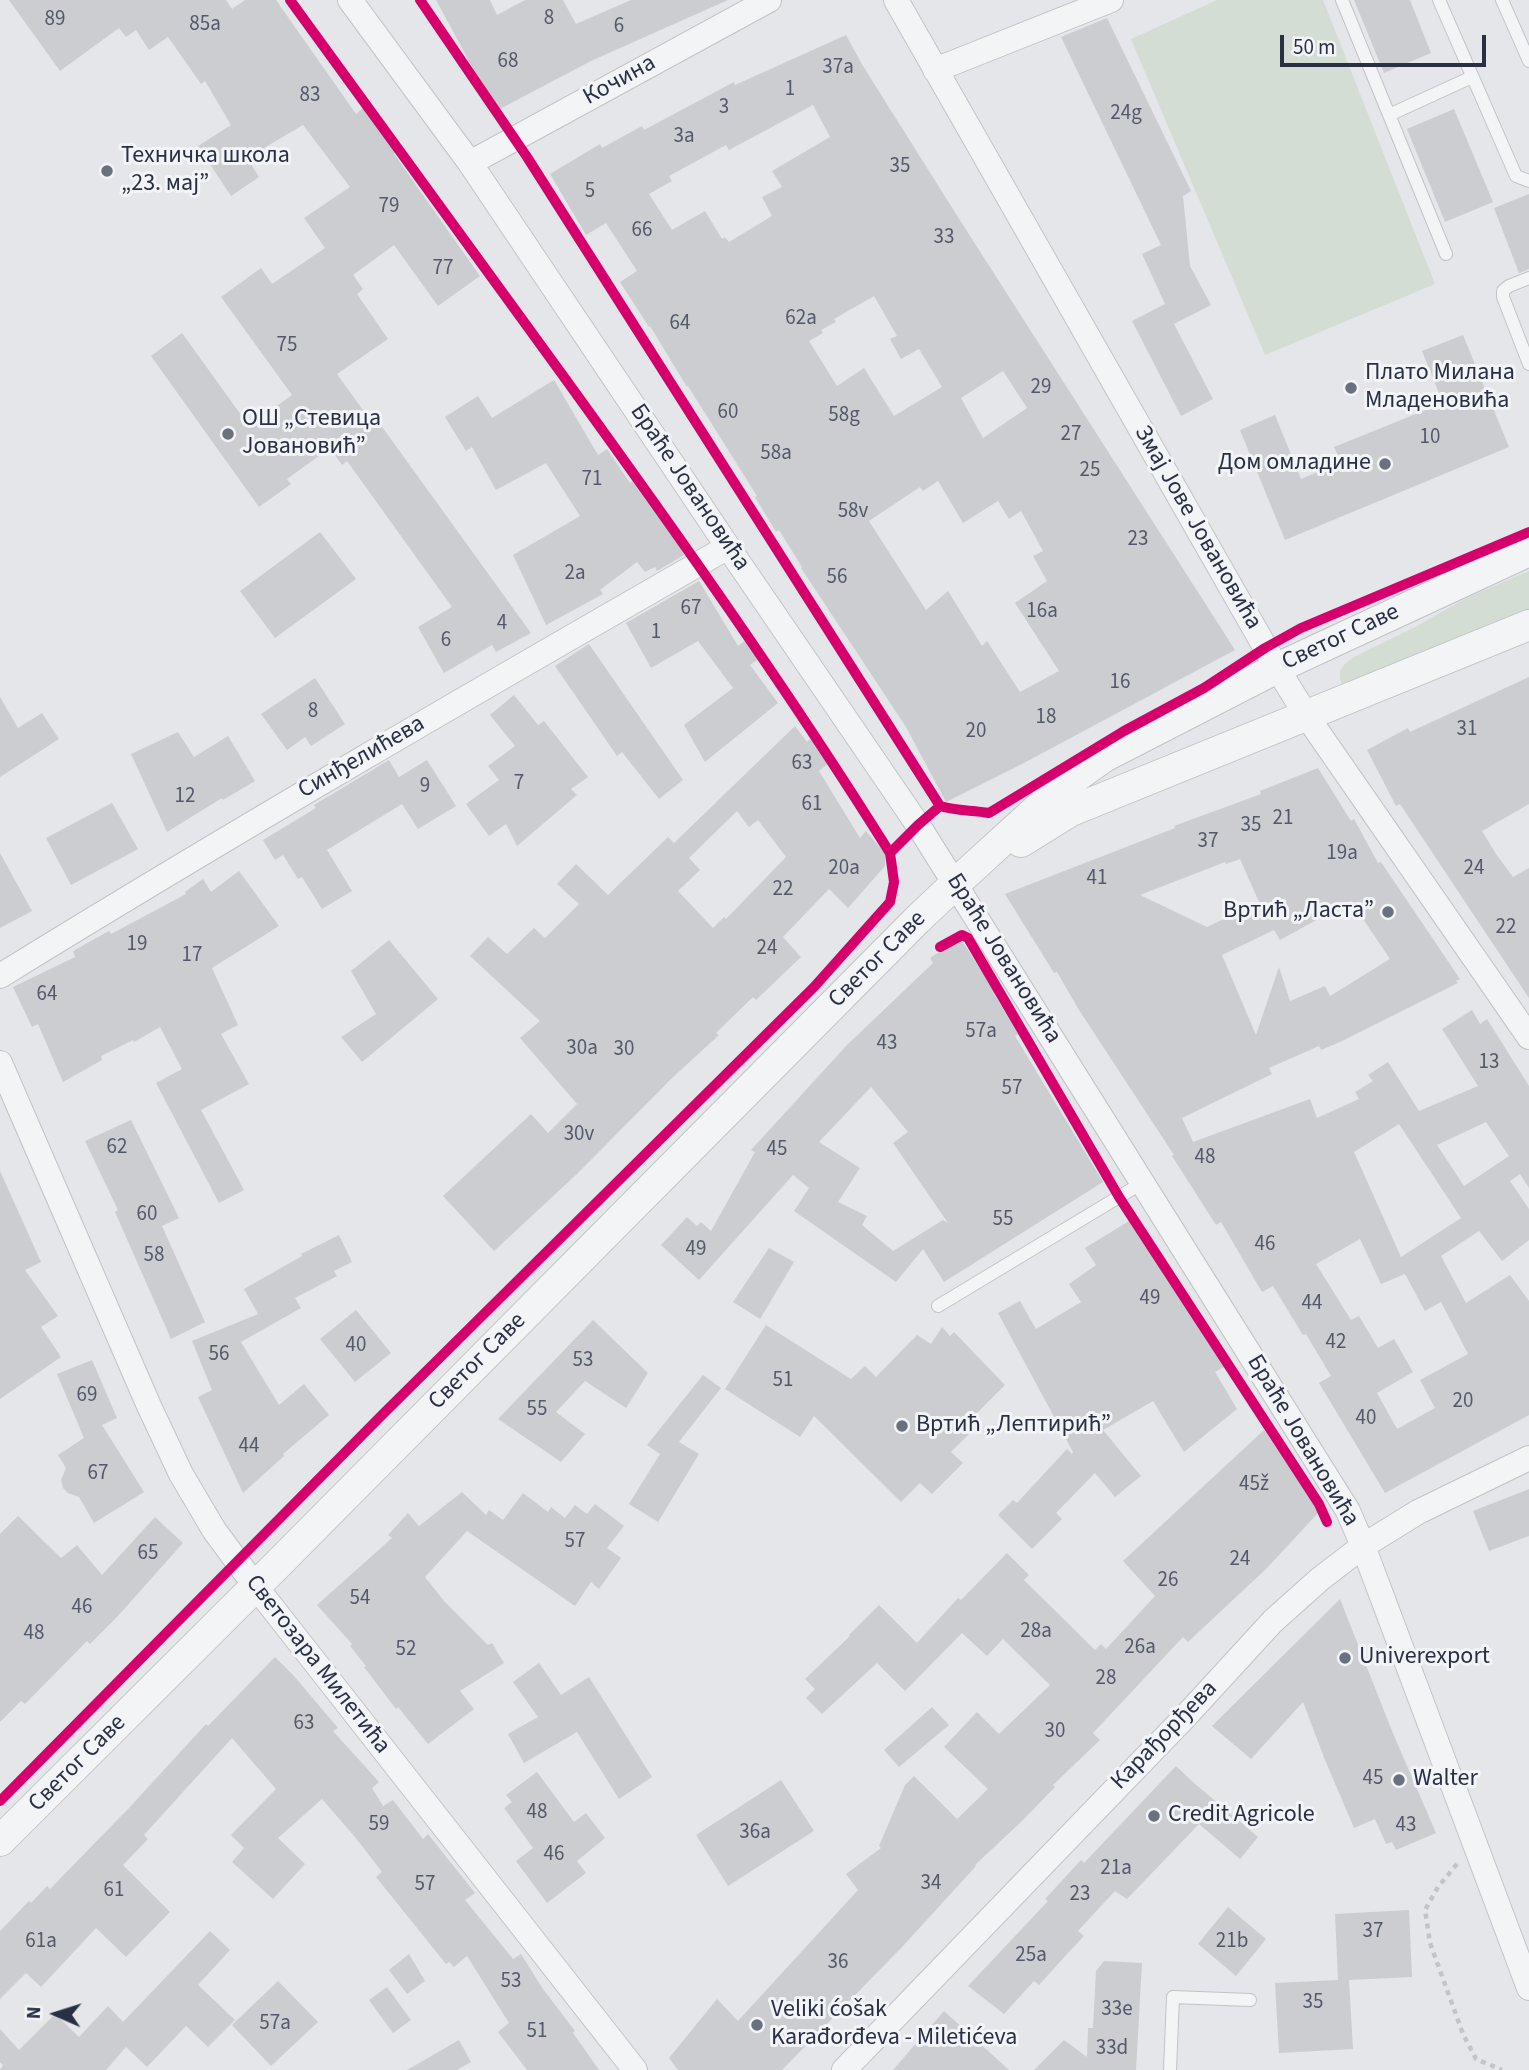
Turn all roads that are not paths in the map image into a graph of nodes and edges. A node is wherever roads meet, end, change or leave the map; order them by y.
1 (350, 0) edge
2 (769, 0) edge
3 (895, 0) edge
4 (1111, 0) edge
5 (1342, 0) edge
6 (1439, 0) edge
7 (1502, 0) edge
8 (1529, 61) edge
9 (935, 71) junction
10 (1472, 78) junction
11 (1389, 115) junction
12 (470, 163) junction
13 (1529, 181) edge
14 (1446, 254) dead end
15 (1529, 278) edge
16 (1529, 364) edge
17 (728, 547) junction
18 (1529, 551) edge
19 (1529, 625) edge
20 (1277, 668) junction
21 (1306, 715) junction
22 (956, 883) junction
23 (0, 976) edge
24 (1529, 1037) edge
25 (0, 1063) edge
26 (1142, 1183) junction
27 (938, 1306) dead end
28 (1529, 1458) edge
29 (1363, 1546) junction
30 (256, 1587) junction
31 (0, 1841) edge
32 (1529, 1989) edge
33 (1250, 2000) dead end
34 (635, 2070) edge
35 (844, 2070) edge
36 (1170, 2070) edge

1 - 12 street, Браће Јовановића
2 - 12 street, Кочина
3 - 9 street, Змај Јове Јовановића
4 - 9 street
5 - 11 lane
6 - 10 lane
7 - 8 lane
9 - 20 street, Змај Јове Јовановића
10 - 11 lane
10 - 13 lane
11 - 14 lane
12 - 17 street, Браће Јовановића
15 - 16 lane
17 - 22 street, Браће Јовановића
17 - 23 street, Синђелићева
18 - 20 street, Светог Саве
19 - 21 street, Светог Саве
20 - 21 street, Змај Јове Јовановића
20 - 22 street, Светог Саве
21 - 22 street, Светог Саве
21 - 24 street, Змај Јове Јовановића
22 - 26 street, Браће Јовановића
22 - 30 street, Светог Саве
25 - 30 street, Светозара Милетића
26 - 27 lane
26 - 29 street, Браће Јовановића
28 - 29 street, Карађорђева
29 - 32 street, Браће Јовановића
29 - 35 street, Карађорђева
30 - 31 street, Светог Саве
30 - 34 street, Светозара Милетића
33 - 36 lane

